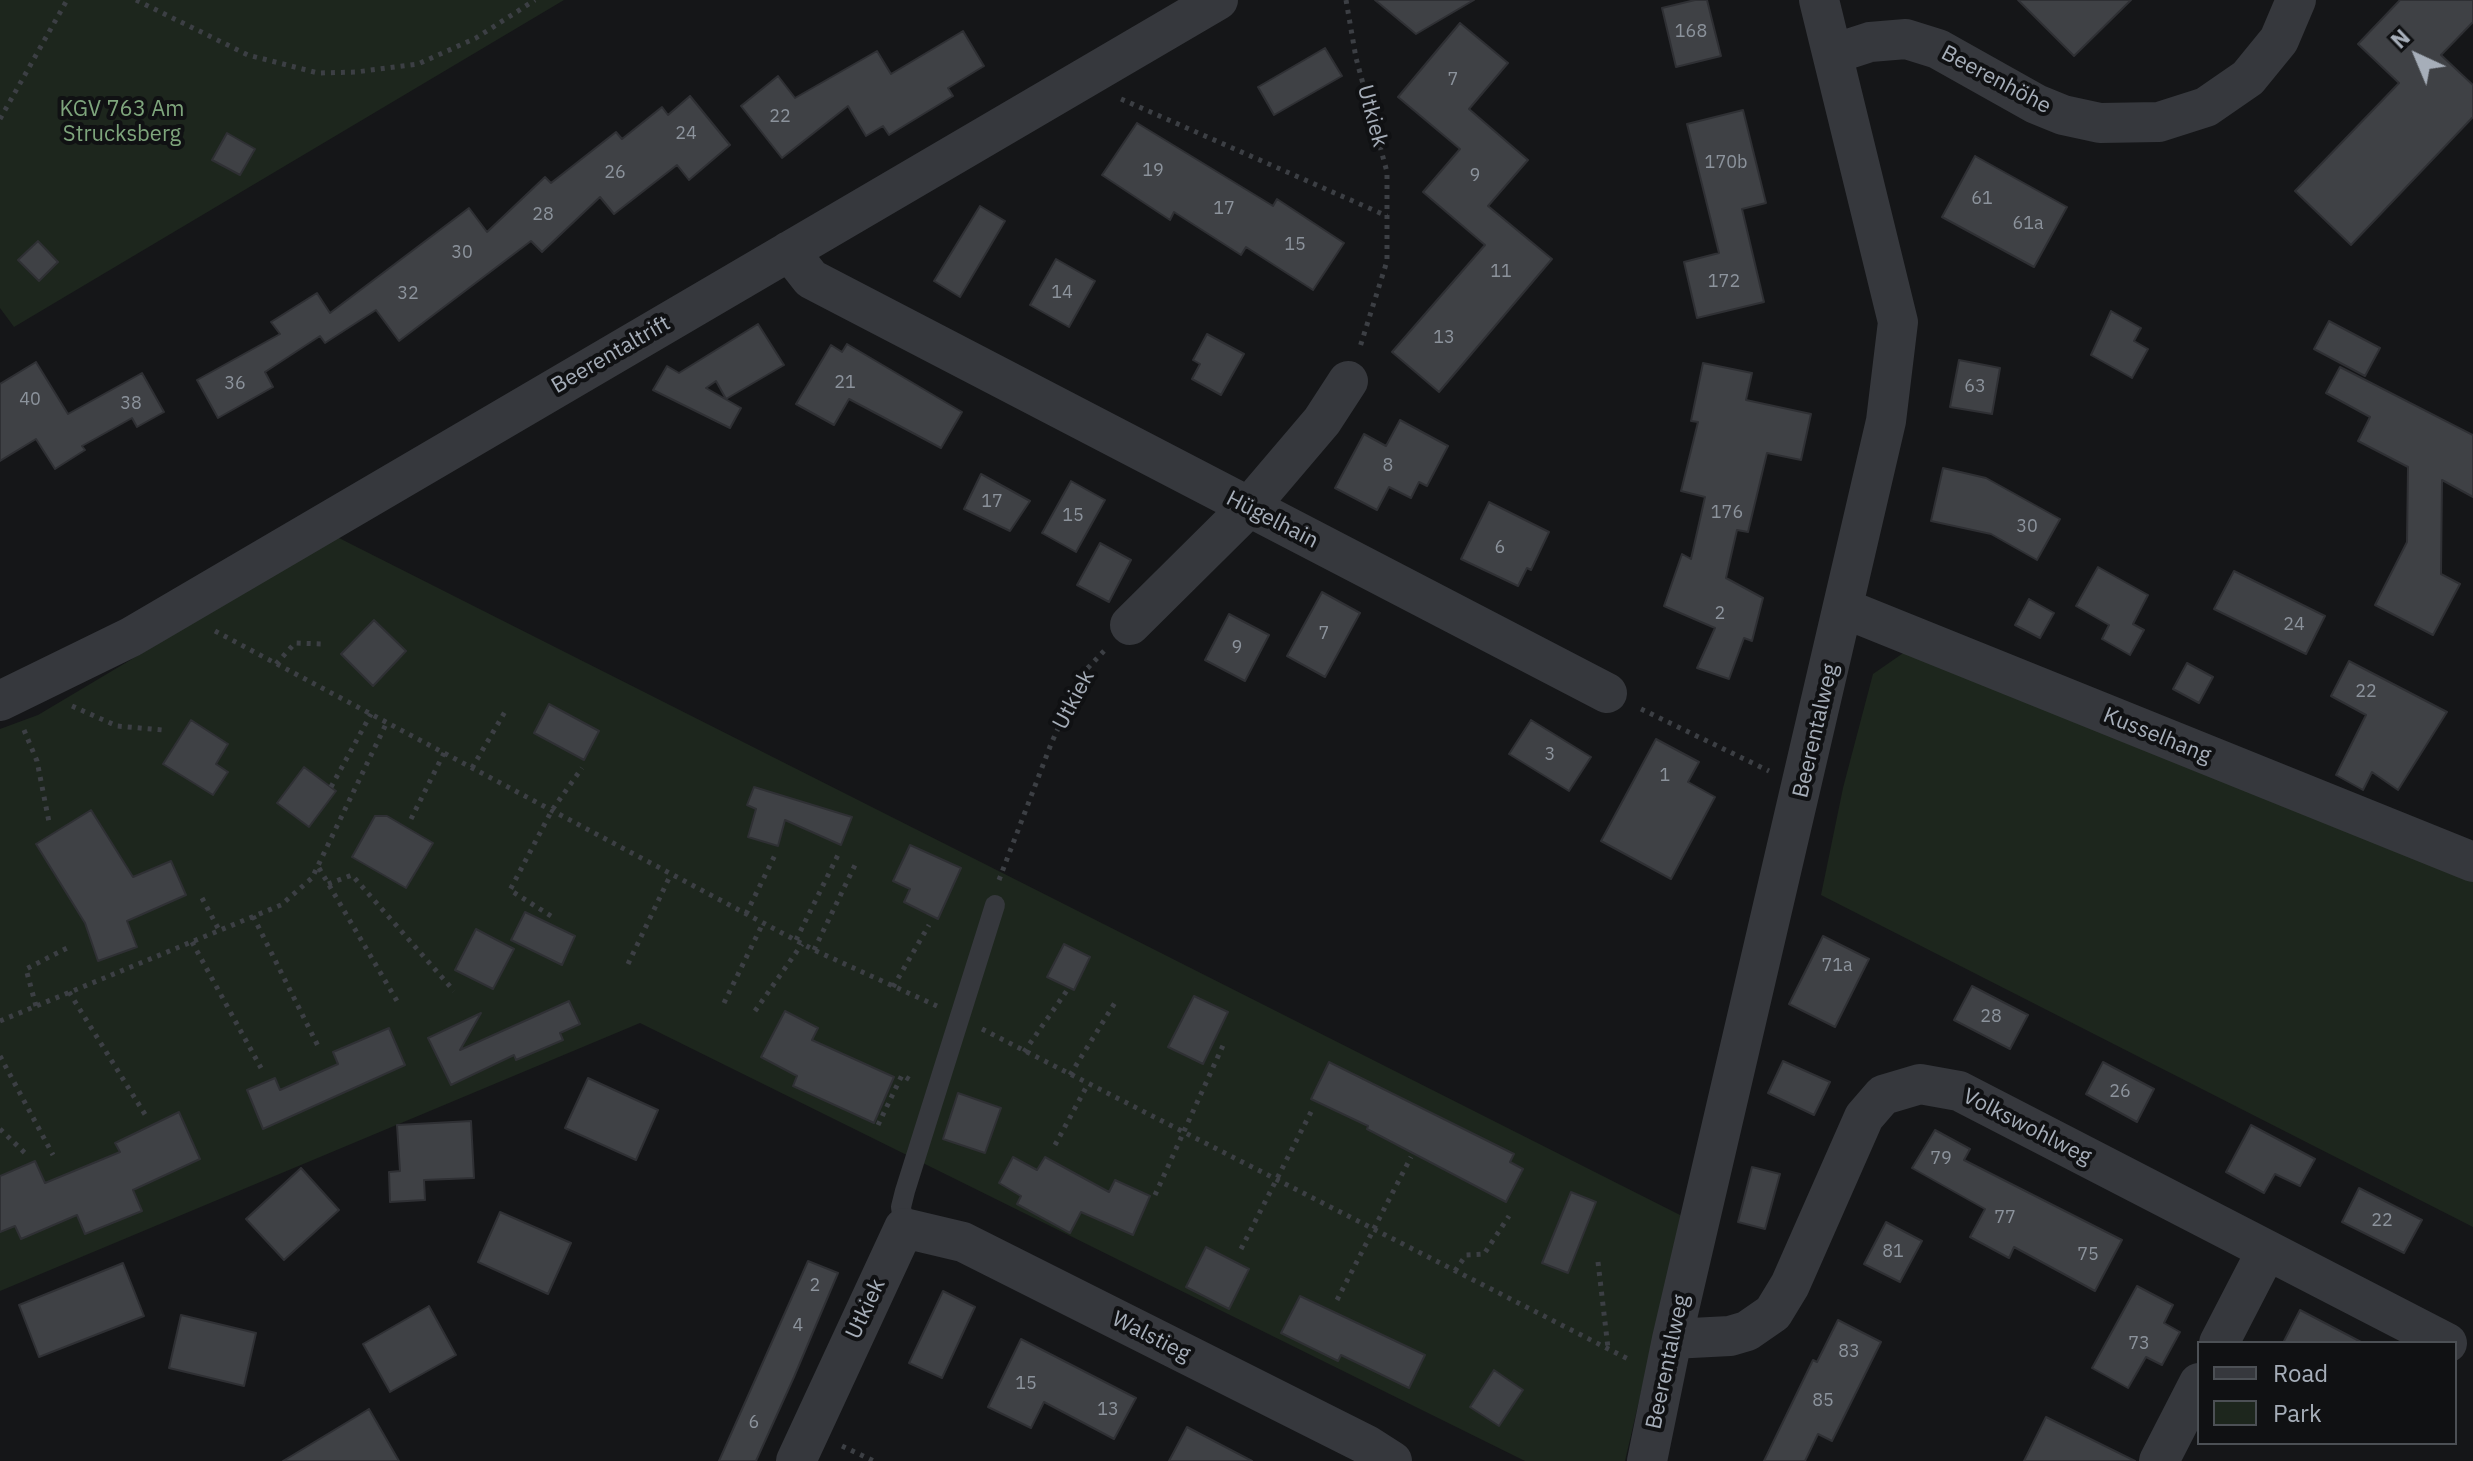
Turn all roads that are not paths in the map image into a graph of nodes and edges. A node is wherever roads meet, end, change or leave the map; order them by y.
1 (1218, 0) edge
2 (1819, 0) edge
3 (2296, 0) edge
4 (1833, 54) junction
5 (789, 251) junction
6 (1348, 381) road end
7 (1248, 508) junction
8 (1843, 608) junction
9 (1130, 625) road end
10 (1607, 693) road end
11 (3, 700) edge
12 (2473, 862) edge
13 (995, 905) road end
14 (904, 1228) junction
15 (2266, 1252) junction
16 (1672, 1339) junction
17 (2220, 1341) edge
18 (2443, 1341) edge
19 (2197, 1387) edge
20 (796, 1461) edge
21 (1392, 1461) edge
22 (1647, 1461) edge
23 (2159, 1461) edge

1 - 5 street, Beerentaltrift
2 - 4 street, Beerentalweg
3 - 4 street, Beerenhöhe
4 - 8 street, Beerentalweg
5 - 7 street, Hügelhain
5 - 11 street, Beerentaltrift
6 - 7 street
7 - 9 street
7 - 10 street, Hügelhain
8 - 12 street, Kusselhang
8 - 16 street, Beerentalweg
13 - 14 lane, Utkiek
14 - 20 street, Utkiek
14 - 21 street, Walstieg
15 - 16 street, Volkswohlweg
15 - 17 street
15 - 18 street, Volkswohlweg
16 - 22 street, Beerentalweg
19 - 23 street

